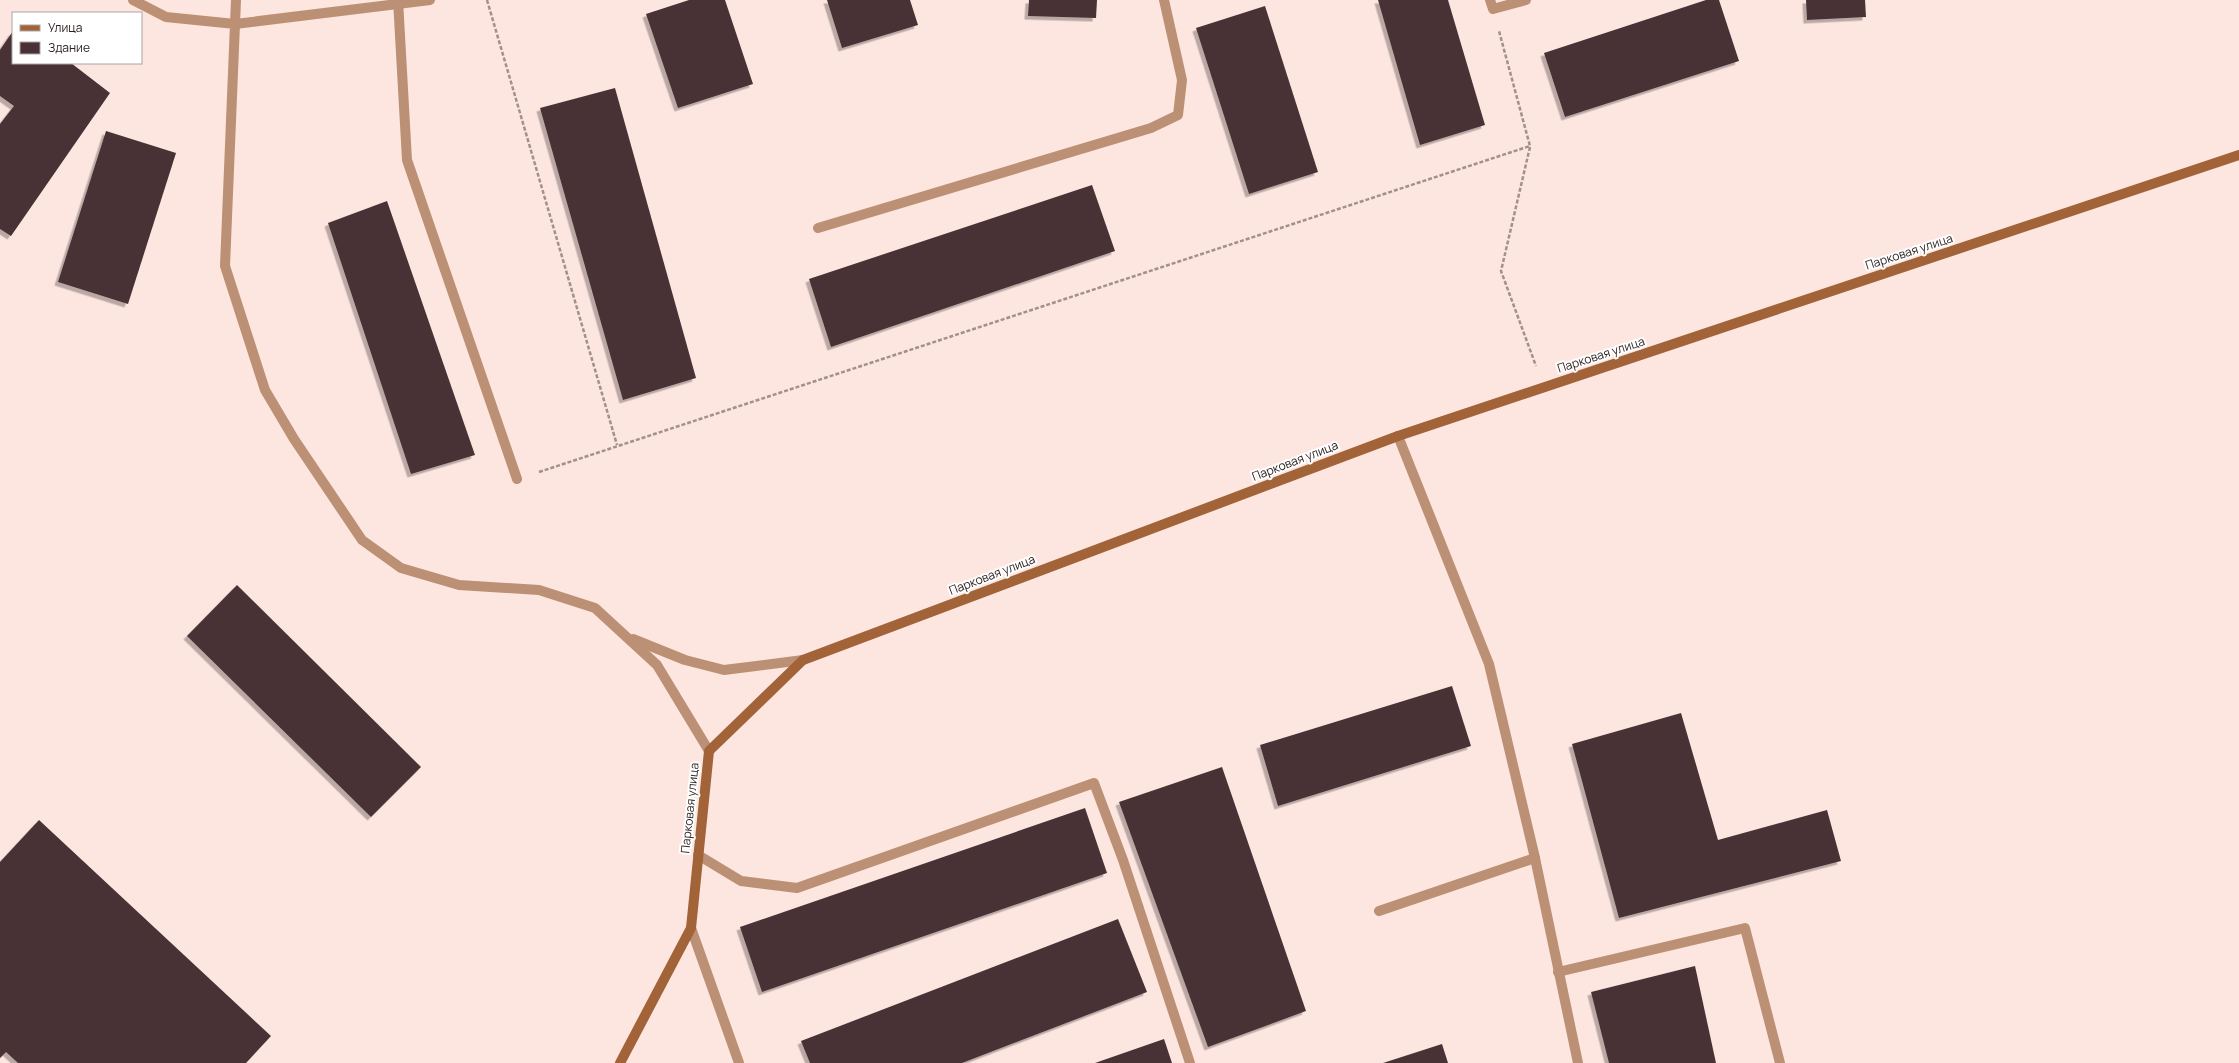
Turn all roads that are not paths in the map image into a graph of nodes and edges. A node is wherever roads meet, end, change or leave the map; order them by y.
1 (133, 0) edge
2 (236, 0) edge
3 (430, 0) edge
4 (1164, 0) edge
5 (1526, 0) edge
6 (398, 2) edge
7 (1492, 5) edge
8 (235, 24) junction
9 (2239, 155) edge
10 (818, 228) dead end
11 (1398, 436) junction
12 (517, 479) road end
13 (626, 637) junction
14 (803, 660) junction
15 (709, 751) junction
16 (698, 855) junction
17 (1534, 858) junction
18 (1379, 911) dead end
19 (691, 928) junction
20 (1558, 972) junction
21 (620, 1063) edge
22 (739, 1063) edge
23 (1190, 1063) edge
24 (1578, 1063) edge
25 (1780, 1063) edge

1 - 8 street
2 - 8 street
3 - 6 street
4 - 10 street
5 - 7 street
6 - 8 street
6 - 12 street
8 - 13 street
9 - 11 street, Парковая улица
11 - 14 street, Парковая улица
11 - 17 street
13 - 14 street
13 - 15 street
14 - 15 street, Парковая улица
15 - 16 street, Парковая улица
16 - 19 street, Парковая улица
16 - 23 street
17 - 18 street
17 - 20 street
19 - 21 street, Парковая улица
19 - 22 street
20 - 24 street
20 - 25 street

